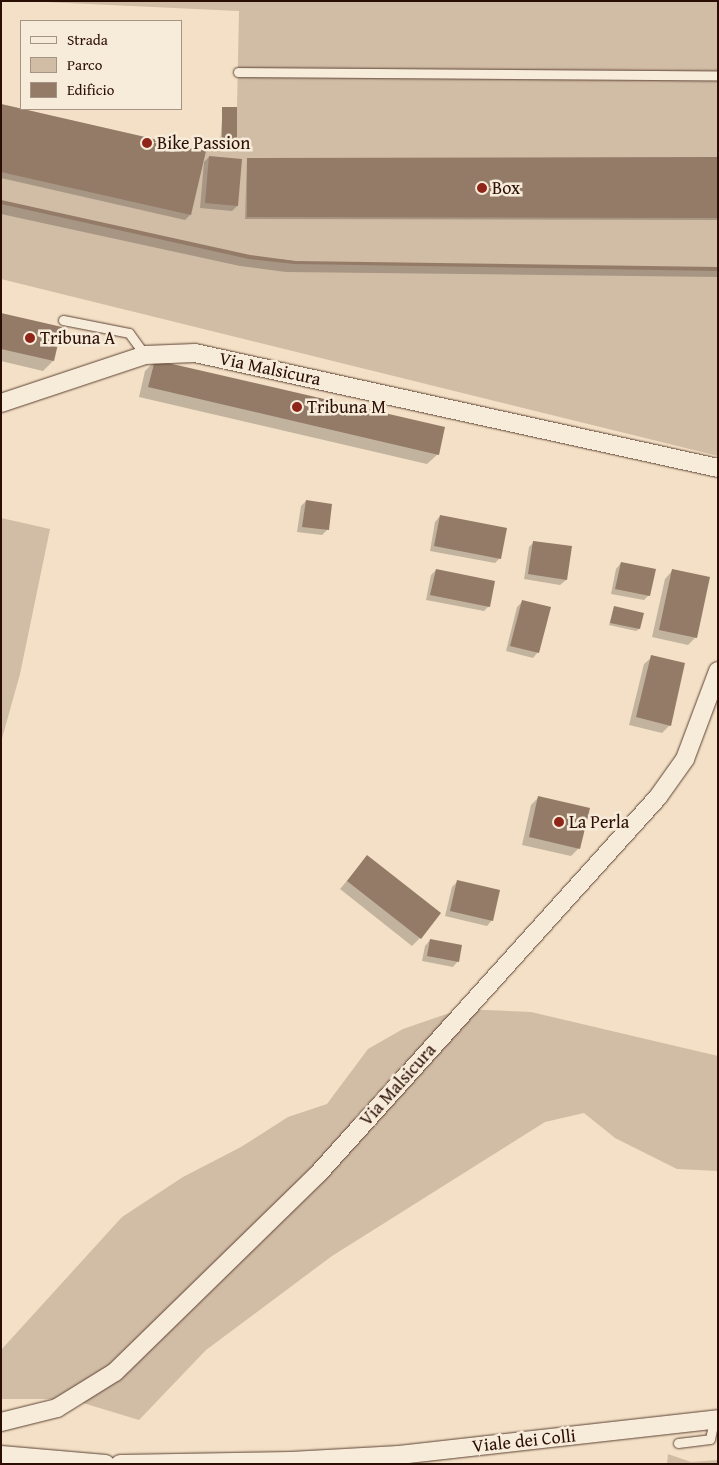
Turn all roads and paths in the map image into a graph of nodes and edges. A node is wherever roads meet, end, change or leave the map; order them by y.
1 (238, 72) dead end
2 (718, 75) edge
3 (64, 320) dead end
4 (145, 355) junction
5 (1, 404) edge
6 (718, 468) edge
7 (718, 670) edge
8 (716, 1419) edge
9 (1, 1422) edge
10 (678, 1443) dead end
11 (1, 1455) edge
12 (106, 1464) edge
13 (120, 1464) edge

1 - 2 lane
3 - 4 lane
4 - 5 street, Via Malsicura
4 - 6 street, Via Malsicura
7 - 9 street, Via Malsicura
8 - 10 lane
8 - 13 street, Viale dei Colli
11 - 12 street

